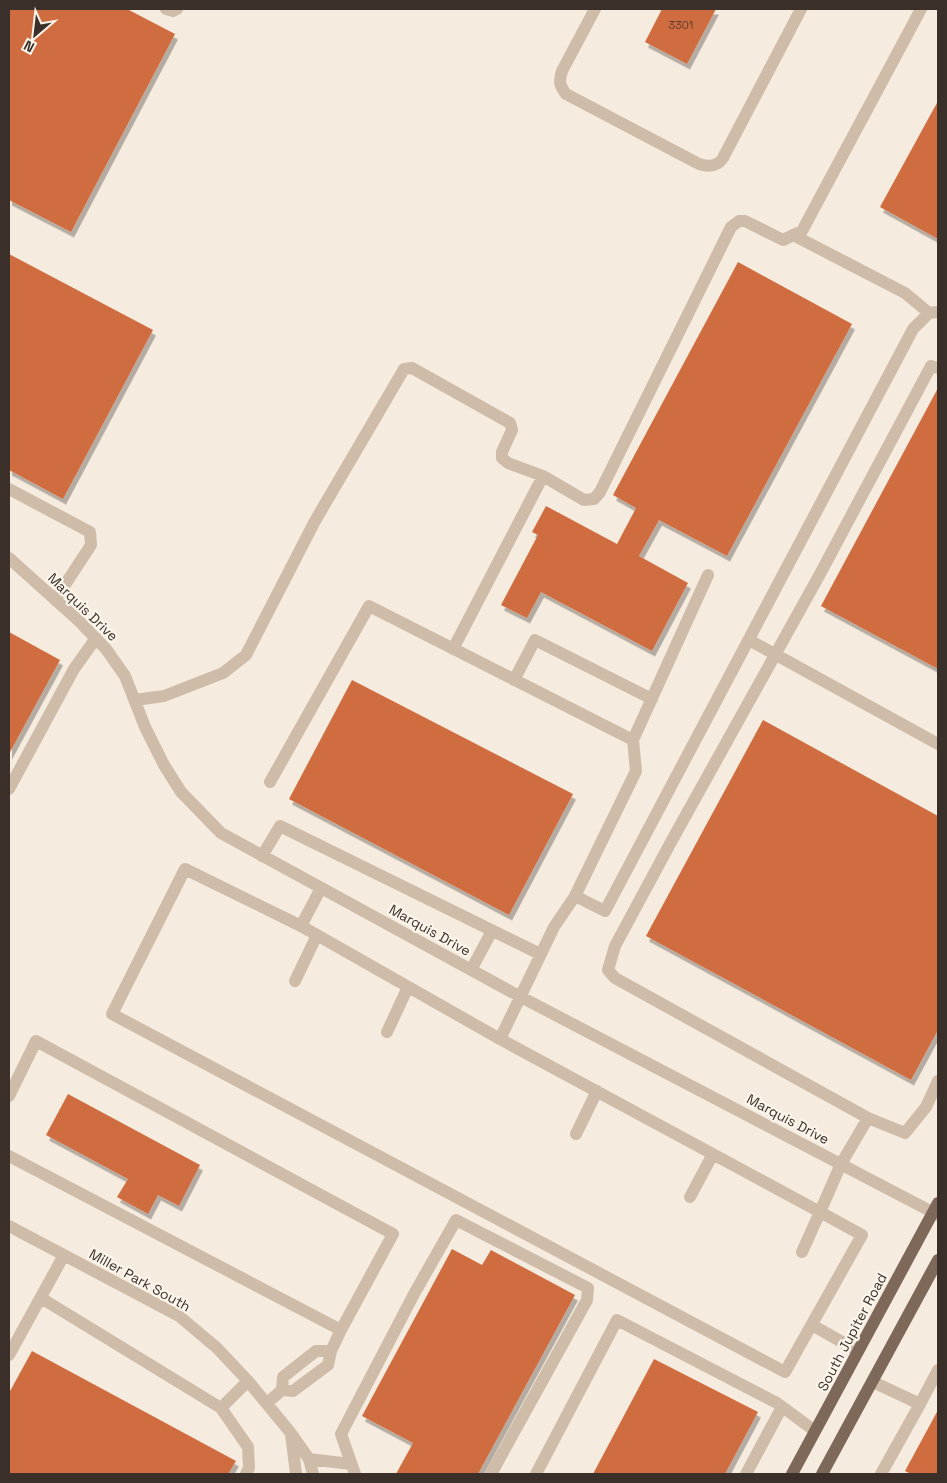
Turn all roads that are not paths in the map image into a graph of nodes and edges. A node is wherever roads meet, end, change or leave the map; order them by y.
1 (166, 9) edge
2 (177, 9) edge
3 (595, 9) edge
4 (802, 9) edge
5 (921, 9) edge
6 (793, 235) junction
7 (934, 313) edge
8 (938, 368) edge
9 (543, 476) junction
10 (9, 489) edge
11 (9, 558) edge
12 (708, 575) dead end
13 (55, 600) junction
14 (96, 638) junction
15 (749, 640) junction
16 (453, 649) junction
17 (775, 655) junction
18 (514, 680) junction
19 (652, 699) junction
20 (135, 700) junction
21 (633, 740) junction
22 (938, 744) edge
23 (270, 782) dead end
24 (9, 789) edge
25 (262, 856) junction
26 (320, 888) junction
27 (575, 896) junction
28 (301, 926) junction
29 (492, 931) junction
30 (317, 935) junction
31 (540, 954) junction
32 (471, 970) junction
33 (295, 981) dead end
34 (408, 987) junction
35 (519, 996) junction
36 (387, 1032) dead end
37 (500, 1039) junction
38 (938, 1081) edge
39 (596, 1092) junction
40 (9, 1096) edge
41 (868, 1118) junction
42 (576, 1134) dead end
43 (713, 1154) junction
44 (9, 1156) edge
45 (841, 1164) junction
46 (690, 1197) dead end
47 (936, 1210) edge
48 (820, 1212) junction
49 (9, 1226) edge
50 (802, 1252) dead end
51 (64, 1255) junction
52 (938, 1260) edge
53 (41, 1298) junction
54 (812, 1325) junction
55 (341, 1330) junction
56 (331, 1351) junction
57 (858, 1351) junction
58 (9, 1355) edge
59 (938, 1370) edge
60 (248, 1381) junction
61 (873, 1382) junction
62 (282, 1390) junction
63 (267, 1404) junction
64 (920, 1404) junction
65 (782, 1406) junction
66 (221, 1408) junction
67 (815, 1431) junction
68 (290, 1432) junction
69 (309, 1459) junction
70 (353, 1469) edge
71 (246, 1474) edge
72 (296, 1474) edge
73 (313, 1474) edge
74 (491, 1474) edge
75 (536, 1474) edge
76 (746, 1474) edge
77 (792, 1474) edge
78 (822, 1474) edge
79 (881, 1474) edge

1 - 2 street
3 - 4 street
5 - 6 street
6 - 7 street
6 - 9 street
7 - 15 street
8 - 17 street
9 - 16 street
9 - 20 street
10 - 13 street
11 - 13 street, Marquis Drive
12 - 19 street
13 - 14 street, Marquis Drive
14 - 20 street, Marquis Drive
14 - 24 street
15 - 17 street
15 - 27 street
16 - 18 street
16 - 23 street
17 - 22 street
17 - 41 street
18 - 19 street
18 - 21 street
19 - 21 street
20 - 25 street, Marquis Drive
21 - 27 street
25 - 26 street, Marquis Drive
25 - 29 street
26 - 28 street
26 - 32 street, Marquis Drive
27 - 31 street
28 - 30 street
28 - 54 street
29 - 31 street
29 - 32 street
30 - 33 street
30 - 34 street
31 - 35 street
32 - 35 street, Marquis Drive
34 - 36 street
34 - 37 street
35 - 37 street
35 - 45 street, Marquis Drive
37 - 39 street
38 - 41 street
39 - 42 street
39 - 43 street
40 - 55 street
41 - 45 street
43 - 46 street
43 - 48 street
44 - 55 street
45 - 47 street, Marquis Drive
45 - 48 street
47 - 57 main road, South Jupiter Road
48 - 50 street
48 - 54 street
49 - 51 street, Miller Park South
51 - 53 street
51 - 60 street, Miller Park South
52 - 61 main road
53 - 58 street
53 - 66 street
54 - 57 street
55 - 56 street
56 - 62 street
56 - 62 street
57 - 67 main road, South Jupiter Road
59 - 64 street
60 - 63 street, Miller Park South
60 - 66 street
61 - 64 street
61 - 78 main road
62 - 63 street
63 - 68 street, Miller Park South
64 - 79 street
65 - 67 street
65 - 75 street
65 - 76 street
66 - 71 street
67 - 77 main road, South Jupiter Road
68 - 69 street, Miller Park South
68 - 72 street
69 - 70 street
69 - 73 street, Miller Park South
70 - 74 street

